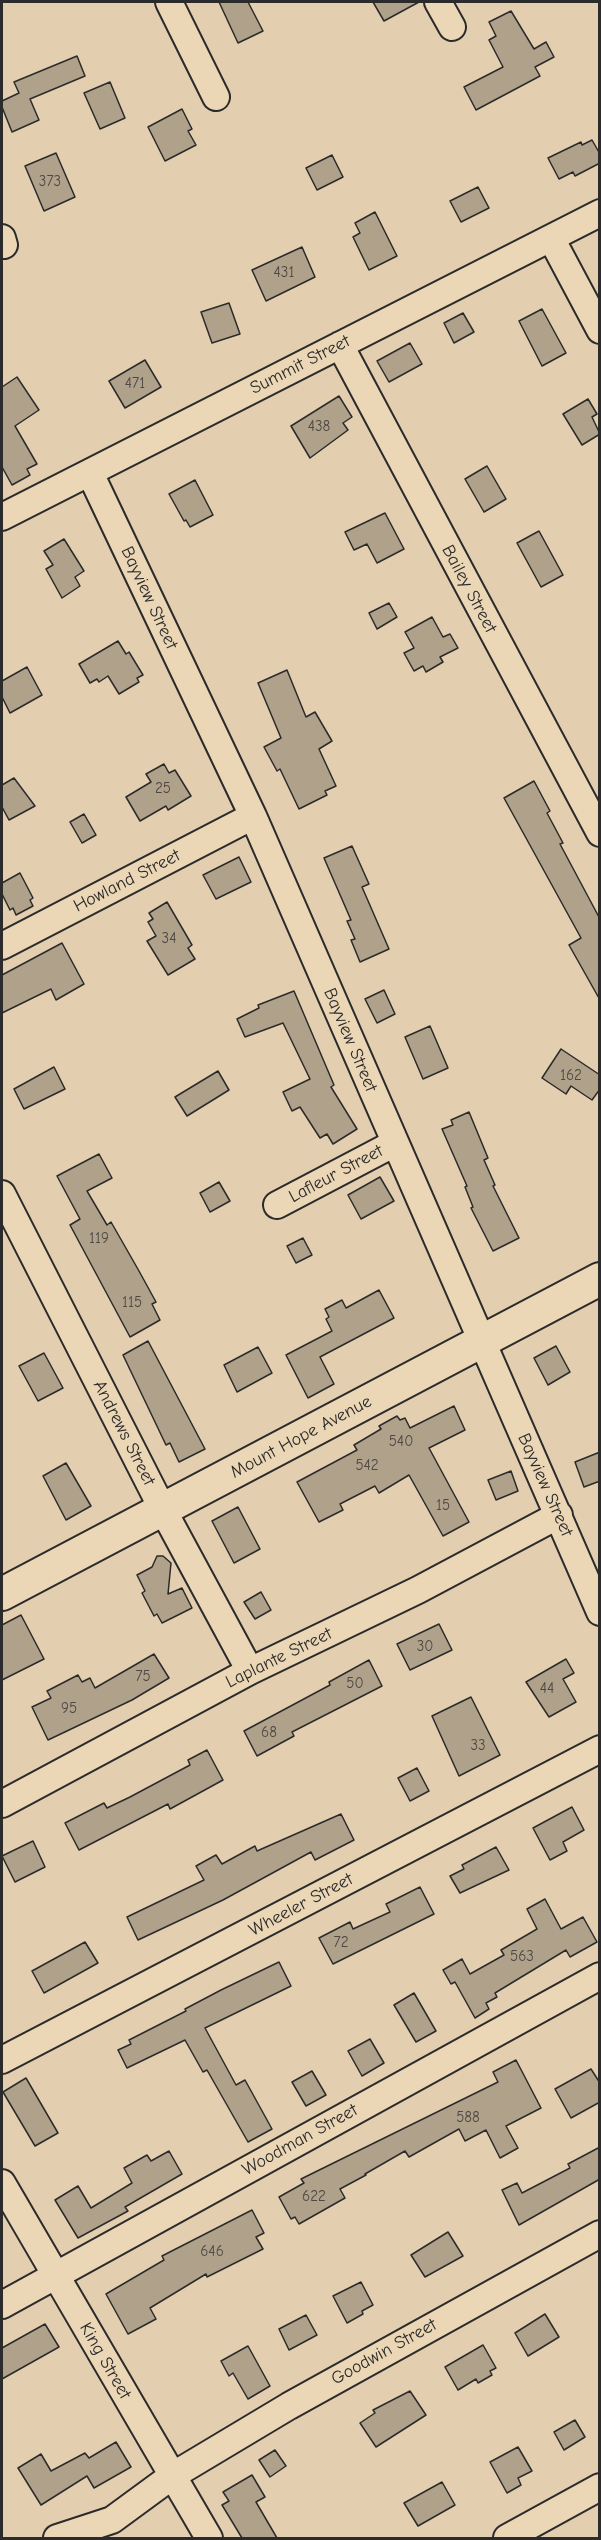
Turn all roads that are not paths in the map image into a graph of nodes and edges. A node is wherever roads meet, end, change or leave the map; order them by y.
1 (169, 2) edge
2 (438, 2) edge
3 (452, 27) dead end
4 (216, 97) dead end
5 (600, 213) edge
6 (550, 238) junction
7 (600, 330) edge
8 (340, 345) junction
9 (90, 473) junction
10 (2, 517) edge
11 (253, 816) junction
12 (600, 833) edge
13 (2, 946) edge
14 (395, 1143) junction
15 (2, 1194) edge
16 (277, 1205) dead end
17 (600, 1279) edge
18 (480, 1341) junction
19 (163, 1510) junction
20 (559, 1515) junction
21 (2, 1594) edge
22 (600, 1612) edge
23 (250, 1671) junction
24 (600, 1749) edge
25 (2, 1804) edge
26 (600, 1976) edge
27 (2, 2060) edge
28 (2, 2183) edge
29 (600, 2234) edge
30 (55, 2275) junction
31 (2, 2305) edge
32 (172, 2476) junction
33 (600, 2487) edge
34 (57, 2538) edge
35 (209, 2538) edge
36 (507, 2538) edge

1 - 4 street
2 - 3 street
5 - 6 street, Summit Street
6 - 7 street
6 - 8 street, Summit Street
8 - 9 street, Summit Street
8 - 12 street, Bailey Street
9 - 10 street, Summit Street
9 - 11 street, Bayview Street
11 - 13 street, Howland Street
11 - 14 street, Bayview Street
14 - 16 street, Lafleur Street
14 - 18 street, Bayview Street
15 - 19 street, Andrews Street
17 - 18 main road, Mount Hope Avenue
18 - 19 main road, Mount Hope Avenue
18 - 20 street, Bayview Street
19 - 21 main road, Mount Hope Avenue
19 - 23 street, Andrews Street
20 - 22 street, Bayview Street
20 - 23 street, Laplante Street
23 - 25 street, Laplante Street
24 - 27 street, Wheeler Street
26 - 30 street, Woodman Street
28 - 30 street, King Street
29 - 32 street, Goodwin Street
30 - 31 street, Woodman Street
30 - 32 street, King Street
32 - 34 street, Goodwin Street
32 - 35 street, King Street
33 - 36 street

